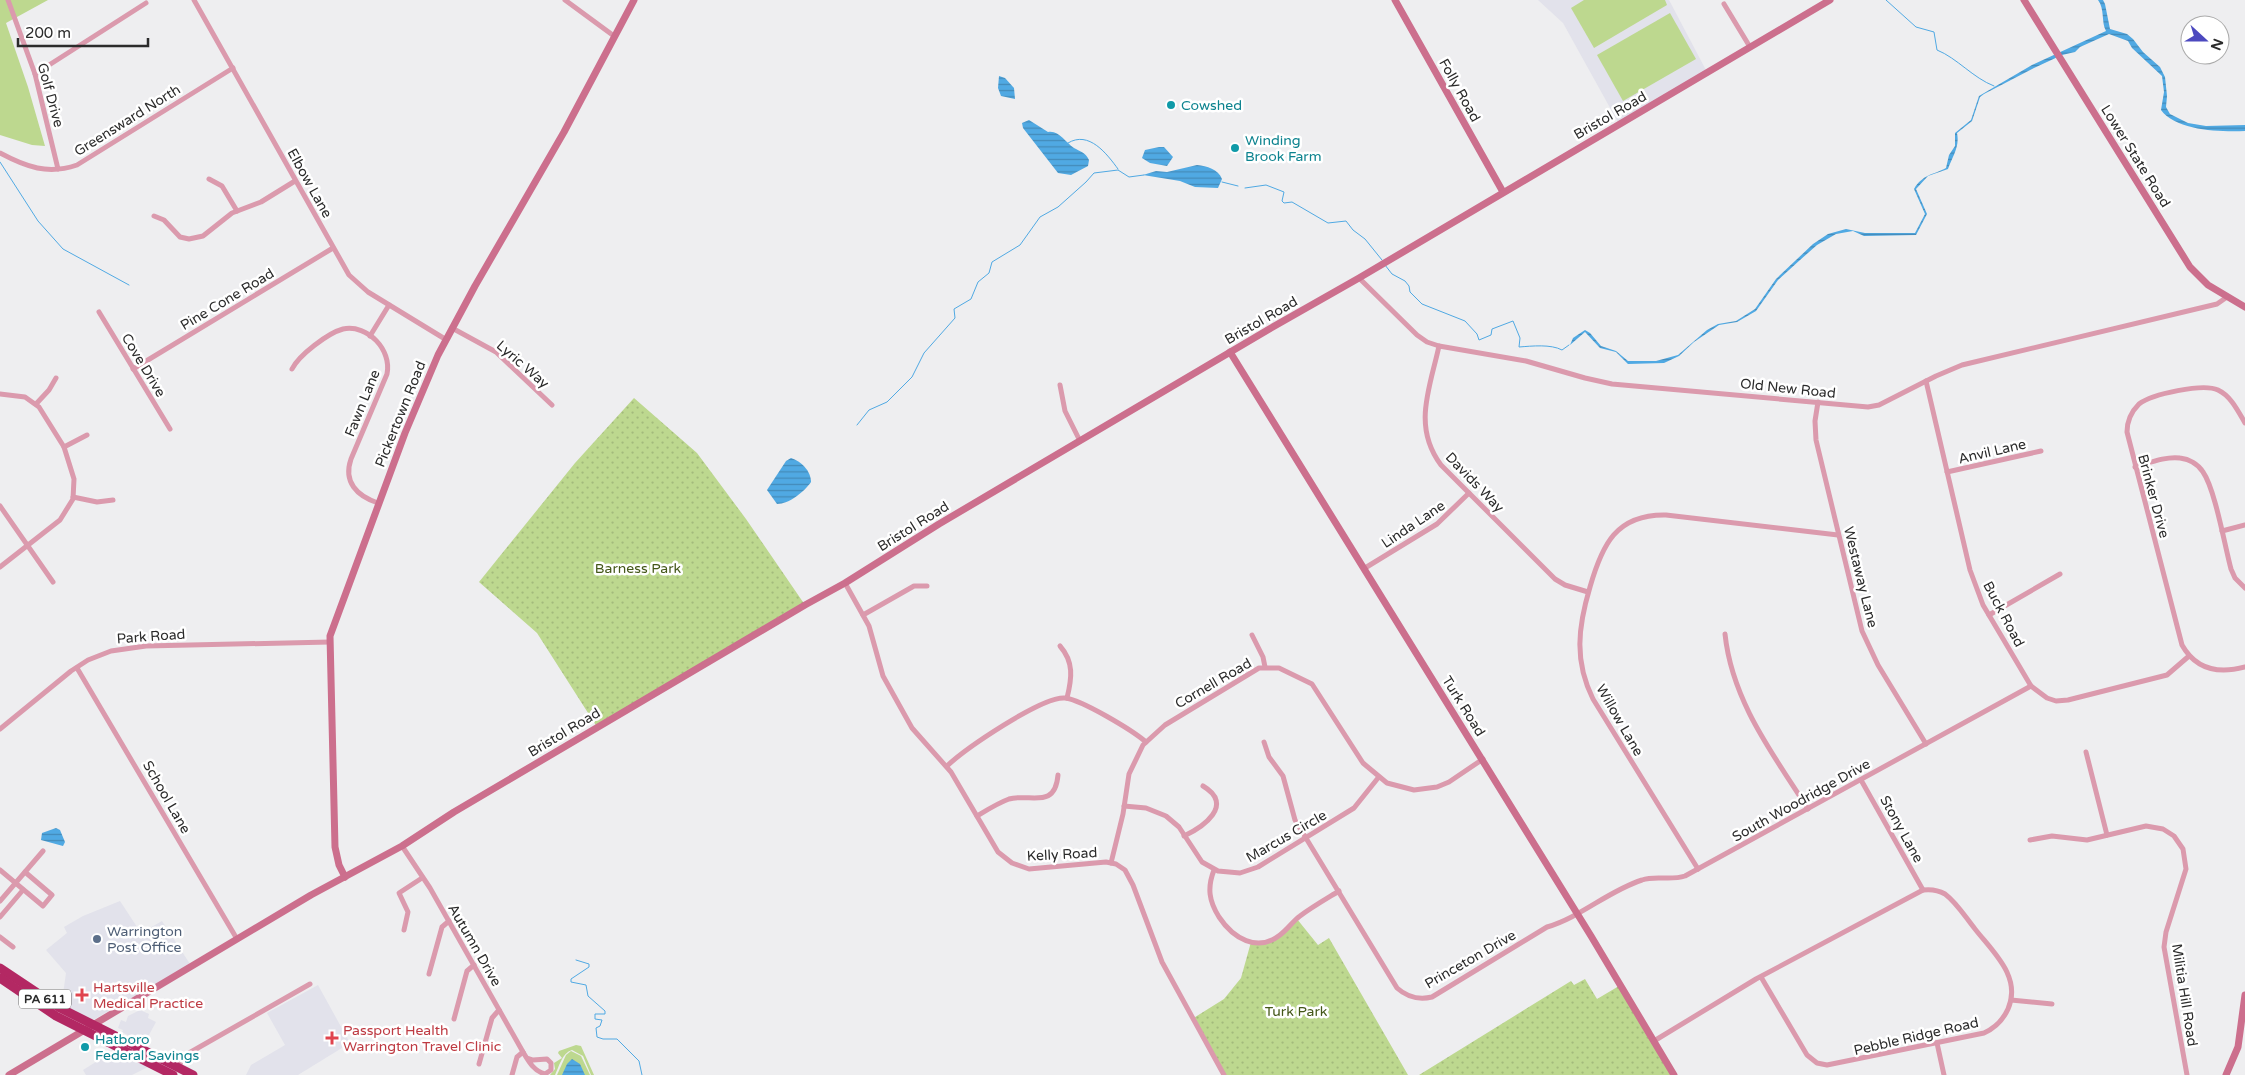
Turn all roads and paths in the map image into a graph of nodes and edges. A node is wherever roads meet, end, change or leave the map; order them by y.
1 (8, 0) edge
2 (194, 0) edge
3 (565, 0) edge
4 (634, 0) edge
5 (1395, 0) edge
6 (1830, 0) edge
7 (2024, 0) edge
8 (146, 3) dead end
9 (1724, 4) dead end
10 (614, 36) junction
11 (1750, 47) junction
12 (233, 68) junction
13 (35, 74) junction
14 (0, 153) edge
15 (58, 170) junction
16 (209, 179) dead end
17 (295, 181) junction
18 (1503, 192) junction
19 (237, 211) junction
20 (154, 216) dead end
21 (333, 248) junction
22 (1359, 278) junction
23 (2227, 297) junction
24 (389, 305) junction
25 (2245, 307) edge
26 (99, 312) dead end
27 (452, 328) junction
28 (370, 336) junction
29 (446, 339) junction
30 (1439, 346) junction
31 (1230, 352) junction
32 (133, 369) junction
33 (292, 369) dead end
34 (56, 378) dead end
35 (1926, 381) junction
36 (1060, 385) dead end
37 (0, 394) edge
38 (1818, 402) junction
39 (36, 404) junction
40 (552, 404) dead end
41 (2245, 423) edge
42 (170, 429) dead end
43 (87, 435) dead end
44 (1080, 441) junction
45 (64, 447) junction
46 (2042, 451) dead end
47 (2135, 467) junction
48 (1947, 472) junction
49 (1470, 493) junction
50 (73, 497) junction
51 (113, 500) dead end
52 (378, 503) junction
53 (0, 506) edge
54 (2245, 525) edge
55 (2222, 531) junction
56 (1838, 535) junction
57 (28, 546) junction
58 (0, 568) edge
59 (1365, 568) junction
60 (2060, 574) dead end
61 (52, 582) dead end
62 (845, 583) junction
63 (927, 586) dead end
64 (2245, 588) edge
65 (1588, 592) junction
66 (863, 615) junction
67 (1989, 615) junction
68 (1252, 634) dead end
69 (1725, 634) dead end
70 (330, 642) junction
71 (1060, 646) dead end
72 (2189, 656) junction
73 (1265, 667) junction
74 (2245, 667) edge
75 (77, 668) junction
76 (2031, 686) junction
77 (1067, 698) junction
78 (0, 729) edge
79 (1146, 742) junction
80 (1264, 742) dead end
81 (1926, 744) junction
82 (2086, 752) dead end
83 (1482, 759) junction
84 (947, 766) junction
85 (1058, 775) dead end
86 (1378, 778) junction
87 (1861, 780) junction
88 (1203, 786) dead end
89 (1124, 806) junction
90 (1808, 809) junction
91 (977, 816) junction
92 (2106, 835) junction
93 (1184, 836) junction
94 (1307, 837) junction
95 (2030, 840) dead end
96 (402, 846) junction
97 (43, 851) dead end
98 (1111, 862) junction
99 (1698, 869) junction
100 (0, 870) edge
101 (1214, 870) junction
102 (25, 872) junction
103 (345, 877) junction
104 (422, 878) junction
105 (16, 883) junction
106 (23, 890) junction
107 (1923, 890) junction
108 (1339, 891) junction
109 (0, 901) edge
110 (1577, 913) junction
111 (0, 917) edge
112 (449, 921) junction
113 (404, 930) dead end
114 (0, 937) edge
115 (237, 939) junction
116 (13, 947) dead end
117 (474, 965) junction
118 (0, 968) edge
119 (429, 974) dead end
120 (1761, 977) junction
121 (0, 978) edge
122 (310, 984) dead end
123 (2245, 995) edge
124 (2011, 1000) junction
125 (2052, 1004) dead end
126 (499, 1010) junction
127 (454, 1018) dead end
128 (93, 1025) junction
129 (84, 1031) junction
130 (1654, 1041) junction
131 (1937, 1043) junction
132 (523, 1052) junction
133 (526, 1058) junction
134 (479, 1064) dead end
135 (175, 1073) edge
136 (11, 1074) edge
137 (545, 1074) edge
138 (193, 1075) edge
139 (512, 1075) edge
140 (1224, 1075) edge
141 (1674, 1075) edge
142 (1944, 1075) edge
143 (2187, 1075) edge
144 (2226, 1075) edge

1 - 13 street, Golf Drive
2 - 12 street, Elbow Lane
3 - 10 street
4 - 10 street, Pickertown Road
5 - 18 street, Folly Road
6 - 11 street, Bristol Road
7 - 23 street, Lower State Road
8 - 13 street
9 - 11 street
10 - 27 street, Pickertown Road
11 - 18 street, Bristol Road
12 - 15 street, Greensward North
12 - 17 street, Elbow Lane
13 - 15 street, Golf Drive
14 - 15 street, Greensward North
16 - 19 street
17 - 19 street
17 - 21 street, Elbow Lane
18 - 22 street, Bristol Road
19 - 20 street
21 - 24 street, Elbow Lane
21 - 32 street, Pine Cone Road
22 - 30 street, Old New Road
22 - 31 street, Bristol Road
23 - 25 street, Lower State Road
23 - 35 street, Old New Road
24 - 28 street
24 - 29 street, Elbow Lane
26 - 32 street, Cove Drive
27 - 29 street, Pickertown Road
27 - 40 street, Lyric Way
28 - 33 street
28 - 52 street, Fawn Lane
29 - 52 street, Pickertown Road
30 - 38 street, Old New Road
30 - 49 street, Davids Way
31 - 44 street, Bristol Road
31 - 59 street, Turk Road
32 - 42 street, Cove Drive
34 - 39 street
35 - 38 street, Old New Road
35 - 48 street, Buck Road
36 - 44 street
37 - 39 street
38 - 56 street, Westaway Lane
39 - 45 street
41 - 47 street, Brinker Drive
43 - 45 street
44 - 62 street, Bristol Road
45 - 50 street
46 - 48 street, Anvil Lane
47 - 55 street
47 - 72 street, Brinker Drive
48 - 67 street, Buck Road
49 - 59 street, Linda Lane
49 - 65 street, Davids Way
50 - 51 street
50 - 57 street
52 - 70 street, Pickertown Road
53 - 57 street
54 - 55 street
55 - 64 street
56 - 65 street, Willow Lane
56 - 81 street, Westaway Lane
57 - 58 street
57 - 61 street
59 - 83 street, Turk Road
60 - 67 street
62 - 66 street, Kelly Road
62 - 96 street, Bristol Road
63 - 66 street
65 - 99 street, Willow Lane
66 - 84 street, Kelly Road
67 - 76 street, Buck Road
68 - 73 street
69 - 90 street
70 - 75 street, Park Road
70 - 103 street, Pickertown Road
71 - 77 street
72 - 74 street
72 - 76 street, Buck Road
73 - 79 street, Cornell Road
73 - 86 street, Cornell Road
75 - 78 street, Park Road
75 - 115 street, School Lane
76 - 81 street, South Woodridge Drive
77 - 79 street
77 - 84 street
79 - 89 street, Cornell Road
80 - 94 street, Princeton Drive
81 - 87 street, South Woodridge Drive
82 - 92 street
83 - 86 street, Cornell Road
83 - 110 street, Turk Road
84 - 91 street, Kelly Road
85 - 91 street
86 - 94 street, Marcus Circle
87 - 90 street, South Woodridge Drive
87 - 107 street, Stony Lane
88 - 93 street
89 - 93 street
89 - 98 street, Cornell Road
90 - 99 street, South Woodridge Drive
91 - 98 street, Kelly Road
92 - 95 street, Militia Hill Road
92 - 143 street, Militia Hill Road
93 - 101 street
94 - 101 street, Marcus Circle
94 - 108 street, Princeton Drive
96 - 103 street, Bristol Road
96 - 104 street, Autumn Drive
97 - 102 street
98 - 140 street, Kelly Road
99 - 110 street, South Woodridge Drive
100 - 105 street
101 - 108 street
102 - 105 street
102 - 106 street
103 - 115 street, Bristol Road
104 - 112 street, Autumn Drive
104 - 113 street
105 - 106 street
105 - 109 street
106 - 111 street
107 - 120 street
107 - 124 street
108 - 110 street, Princeton Drive
110 - 130 street, Turk Road
112 - 117 street, Autumn Drive
112 - 119 street
114 - 116 street
115 - 128 street, Bristol Road
117 - 126 street, Autumn Drive
117 - 127 street
118 - 128 highway, PA 611
120 - 130 street
120 - 131 street, Pebble Ridge Road
121 - 129 highway, PA 611
122 - 135 street
123 - 144 street
124 - 125 street
124 - 131 street, Pebble Ridge Road
126 - 132 street, Autumn Drive
126 - 134 street
128 - 129 street, Bristol Road
128 - 135 highway, PA 611
129 - 135 highway, PA 611
129 - 136 street, Bristol Road
130 - 141 street, Turk Road
131 - 142 street
132 - 133 street, Autumn Drive
132 - 139 street
133 - 137 street, Autumn Drive
133 - 137 street, Autumn Drive
135 - 138 highway, PA 611

